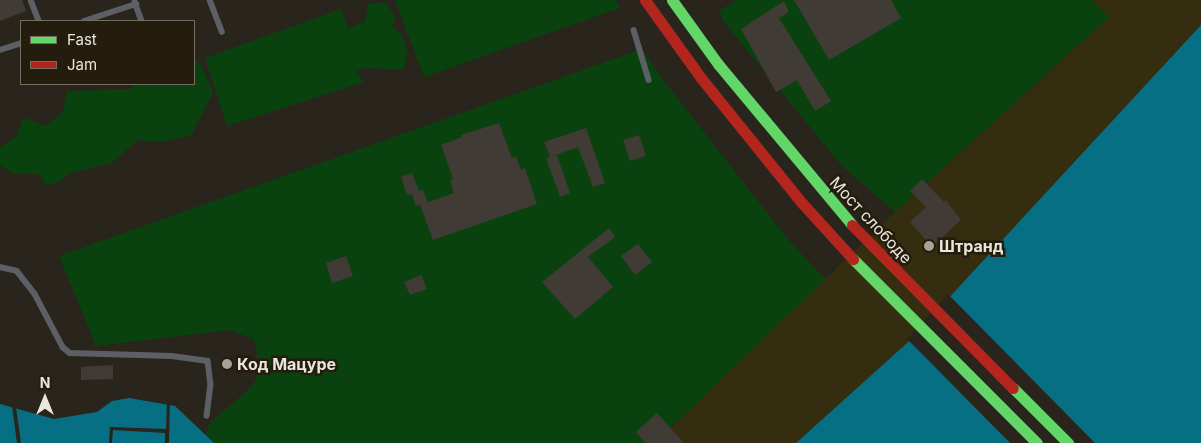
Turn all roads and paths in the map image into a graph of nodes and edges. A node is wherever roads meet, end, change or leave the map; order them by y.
1 (32, 0) edge
2 (210, 0) edge
3 (645, 0) edge
4 (672, 0) edge
5 (135, 2) edge
6 (39, 20) edge
7 (87, 20) edge
8 (142, 20) edge
9 (634, 30) dead end
10 (222, 32) dead end
11 (20, 43) edge
12 (0, 50) edge
13 (649, 80) dead end
14 (0, 267) edge
15 (207, 416) dead end
16 (1037, 443) edge
17 (1068, 443) edge

1 - 6 lane
2 - 10 lane
3 - 16 highway
4 - 17 highway, Мост слободе
5 - 7 lane
5 - 8 lane
9 - 13 lane
11 - 12 lane
14 - 15 lane

